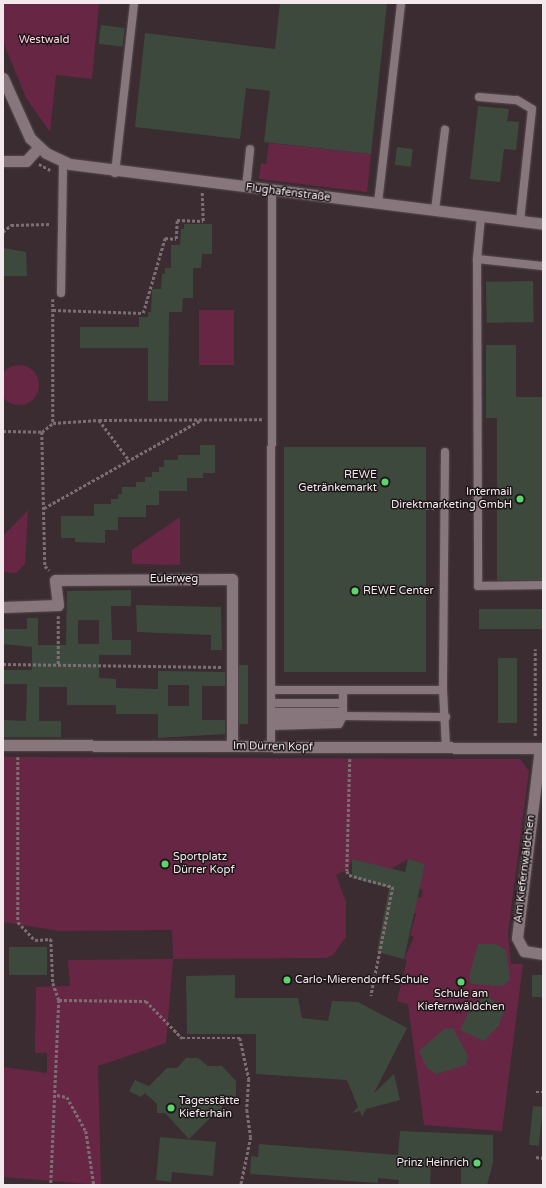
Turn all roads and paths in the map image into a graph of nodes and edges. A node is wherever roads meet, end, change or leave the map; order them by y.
1 (134, 3) edge
2 (401, 3) edge
3 (3, 78) edge
4 (479, 97) dead end
5 (445, 130) dead end
6 (39, 148) junction
7 (250, 149) dead end
8 (3, 161) edge
9 (63, 162) junction
10 (115, 173) junction
11 (202, 183) junction
12 (246, 188) junction
13 (272, 190) junction
14 (378, 203) junction
15 (436, 210) junction
16 (481, 216) junction
17 (520, 221) junction
18 (51, 224) dead end
19 (543, 224) edge
20 (3, 232) edge
21 (477, 259) junction
22 (543, 266) edge
23 (61, 293) dead end
24 (53, 310) dead end
25 (269, 419) junction
26 (99, 420) junction
27 (201, 420) junction
28 (3, 431) edge
29 (42, 432) junction
30 (445, 452) dead end
31 (129, 460) junction
32 (44, 508) junction
33 (55, 580) junction
34 (543, 586) edge
35 (58, 605) junction
36 (3, 607) edge
37 (535, 649) dead end
38 (3, 664) edge
39 (58, 664) junction
40 (234, 667) junction
41 (271, 690) junction
42 (343, 690) junction
43 (443, 690) junction
44 (271, 703) junction
45 (343, 703) junction
46 (344, 716) junction
47 (446, 717) junction
48 (271, 719) junction
49 (17, 744) junction
50 (3, 745) edge
51 (232, 746) junction
52 (271, 746) junction
53 (350, 748) junction
54 (446, 748) junction
55 (539, 748) edge
56 (539, 954) edge
57 (371, 996) dead end
58 (59, 1000) junction
59 (536, 1092) dead end
60 (543, 1092) edge
61 (57, 1095) junction
62 (536, 1158) dead end
63 (543, 1158) edge
64 (51, 1185) edge
65 (94, 1185) edge
66 (240, 1185) edge

1 - 10 lane
2 - 14 lane
3 - 6 street, Flughafenstraße
4 - 17 lane
5 - 15 lane
6 - 8 street
6 - 9 street, Flughafenstraße
7 - 12 lane
9 - 10 street, Flughafenstraße
9 - 23 lane
10 - 11 street, Flughafenstraße
11 - 12 street, Flughafenstraße
11 - 24 path
12 - 13 street, Flughafenstraße
13 - 14 street, Flughafenstraße
13 - 25 lane
14 - 15 street, Flughafenstraße
15 - 16 street, Flughafenstraße
16 - 17 street, Flughafenstraße
16 - 21 lane
17 - 19 street, Flughafenstraße
18 - 20 path
21 - 22 lane
21 - 34 lane
25 - 27 path
25 - 41 lane
26 - 27 path
26 - 29 path
26 - 31 path
27 - 31 path
28 - 29 path
29 - 32 path
30 - 43 lane
31 - 32 path
32 - 33 path
33 - 35 street
33 - 40 street, Eulerweg
35 - 36 street
35 - 39 path
37 - 55 path
38 - 39 path
39 - 40 path
40 - 51 street, Eulerweg
41 - 42 lane
41 - 44 lane
42 - 43 lane
42 - 45 lane
43 - 47 lane
44 - 45 lane
44 - 48 lane
45 - 46 lane
46 - 47 lane
46 - 48 lane
46 - 48 lane
47 - 54 lane
48 - 52 lane
49 - 50 street, Im Dürren Kopf
49 - 51 street, Im Dürren Kopf
49 - 58 path
51 - 52 street, Im Dürren Kopf
52 - 53 street, Im Dürren Kopf
53 - 54 street, Im Dürren Kopf
53 - 57 path
54 - 55 street, Im Dürren Kopf
55 - 56 street, Am Kiefernwäldchen
58 - 61 path
58 - 66 path
59 - 60 path
61 - 64 path
61 - 65 path
62 - 63 path

